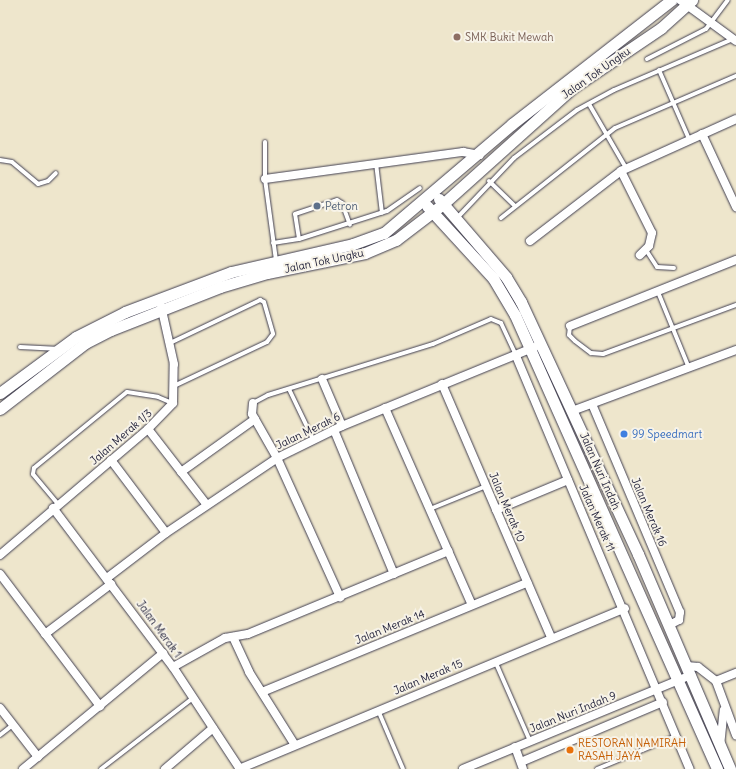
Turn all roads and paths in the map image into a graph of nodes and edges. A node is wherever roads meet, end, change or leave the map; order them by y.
1 (671, 0) edge
2 (728, 0) edge
3 (686, 2) edge
4 (712, 23) junction
5 (734, 40) edge
6 (647, 59) dead end
7 (659, 70) junction
8 (736, 76) edge
9 (673, 102) junction
10 (589, 104) junction
11 (736, 119) edge
12 (606, 133) junction
13 (702, 134) junction
14 (689, 139) junction
15 (265, 142) dead end
16 (480, 155) junction
17 (0, 160) edge
18 (376, 162) junction
19 (623, 169) junction
20 (56, 173) dead end
21 (265, 179) junction
22 (489, 181) junction
23 (420, 188) dead end
24 (434, 194) junction
25 (424, 202) junction
26 (443, 204) junction
27 (515, 206) junction
28 (394, 207) junction
29 (736, 207) edge
30 (432, 211) junction
31 (382, 213) junction
32 (405, 218) junction
33 (501, 218) dead end
34 (456, 219) junction
35 (350, 224) junction
36 (299, 239) junction
37 (530, 241) dead end
38 (273, 244) junction
39 (643, 253) joint
40 (276, 260) junction
41 (736, 260) edge
42 (674, 268) dead end
43 (658, 292) junction
44 (159, 298) junction
45 (736, 305) edge
46 (162, 310) junction
47 (570, 326) joint
48 (673, 329) junction
49 (169, 340) junction
50 (20, 347) dead end
51 (535, 348) junction
52 (59, 349) junction
53 (736, 351) edge
54 (516, 356) junction
55 (689, 368) junction
56 (322, 379) junction
57 (442, 384) junction
58 (176, 385) junction
59 (289, 389) junction
60 (0, 393) edge
61 (173, 403) junction
62 (253, 403) joint
63 (592, 404) junction
64 (385, 408) junction
65 (0, 409) edge
66 (572, 411) junction
67 (255, 419) junction
68 (342, 426) junction
69 (148, 429) junction
70 (334, 430) junction
71 (313, 439) junction
72 (277, 458) junction
73 (111, 460) junction
74 (181, 472) junction
75 (568, 480) junction
76 (486, 486) junction
77 (207, 505) junction
78 (56, 506) junction
79 (430, 509) junction
80 (496, 510) junction
81 (166, 532) junction
82 (448, 551) junction
83 (0, 555) edge
84 (0, 574) edge
85 (394, 574) junction
86 (109, 581) junction
87 (527, 583) junction
88 (340, 597) junction
89 (472, 605) junction
90 (625, 608) junction
91 (669, 625) junction
92 (46, 634) junction
93 (233, 637) junction
94 (551, 637) junction
95 (163, 653) junction
96 (495, 661) junction
97 (173, 667) junction
98 (689, 670) junction
99 (736, 673) edge
100 (678, 681) junction
101 (716, 681) junction
102 (658, 689) junction
103 (262, 692) junction
104 (193, 698) junction
105 (663, 702) junction
106 (100, 706) junction
107 (0, 708) edge
108 (724, 709) junction
109 (378, 710) junction
110 (13, 725) junction
111 (213, 728) junction
112 (0, 735) edge
113 (677, 736) junction
114 (736, 736) edge
115 (530, 741) junction
116 (295, 745) junction
117 (720, 746) junction
118 (515, 747) junction
119 (38, 757) junction
120 (522, 766) edge
121 (23, 769) edge
122 (101, 769) edge
123 (165, 769) edge
124 (240, 769) edge
125 (403, 769) edge
126 (463, 769) edge
127 (598, 769) edge
128 (690, 769) edge
129 (716, 769) edge
130 (730, 769) edge

1 - 16 main road, Jalan Tok Ungku
2 - 4 lane
3 - 4 street
3 - 26 main road, Jalan Tok Ungku
4 - 5 street
4 - 6 lane
5 - 7 lane
7 - 9 lane
7 - 10 lane
8 - 9 lane
9 - 12 lane
9 - 14 lane
10 - 12 lane
10 - 22 lane
11 - 13 street
12 - 19 lane
12 - 27 lane
13 - 14 street
13 - 29 street
14 - 19 street
15 - 21 lane
16 - 18 street
16 - 24 main road, Jalan Tok Ungku
17 - 20 lane
18 - 21 street
18 - 31 lane
19 - 37 street
19 - 39 street
21 - 38 lane
22 - 27 lane
22 - 34 lane
23 - 28 lane
24 - 25 main road, Jalan Tok Ungku
24 - 26 main road, Jalan Nuri Indah
25 - 30 main road, Jalan Nuri Indah
25 - 32 main road, Jalan Tok Ungku
26 - 30 main road, Jalan Tok Ungku
26 - 34 main road, Jalan Nuri Indah
27 - 33 lane
28 - 31 lane
28 - 32 lane
30 - 46 main road, Jalan Tok Ungku
30 - 51 main road, Jalan Nuri Indah
31 - 35 lane
32 - 40 main road, Jalan Tok Ungku
34 - 51 main road, Jalan Nuri Indah
35 - 36 lane
35 - 36 lane
36 - 38 lane
38 - 40 lane
39 - 42 lane
40 - 44 main road, Jalan Tok Ungku
41 - 43 street
43 - 47 street
43 - 48 lane
44 - 46 street
44 - 52 main road, Jalan Tok Ungku
45 - 48 lane
46 - 49 street
46 - 65 main road, Jalan Tok Ungku
47 - 48 lane
48 - 55 lane
49 - 58 street
49 - 58 lane
50 - 52 lane
51 - 54 street, Jalan Merak 6
51 - 66 main road, Jalan Nuri Indah
51 - 100 main road, Jalan Nuri Indah
52 - 60 main road, Jalan Tok Ungku
53 - 55 street
54 - 56 lane
54 - 57 street, Jalan Merak 6
54 - 75 street, Jalan Merak 11
55 - 63 street
56 - 59 lane
56 - 68 street
57 - 64 street, Jalan Merak 6
57 - 76 street, Jalan Merak 10
58 - 61 street
59 - 62 lane
59 - 71 lane
61 - 69 street, Jalan Merak 1/3
61 - 78 lane
62 - 67 street
63 - 66 street
63 - 91 street, Jalan Merak 16
64 - 68 street, Jalan Merak 6
64 - 79 street
66 - 91 main road, Jalan Nuri Indah
67 - 72 street
67 - 74 street
68 - 70 street, Jalan Merak 6
69 - 73 street, Jalan Merak 1/3
69 - 74 street
70 - 71 street, Jalan Merak 6
70 - 85 street
71 - 72 street, Jalan Merak 6
72 - 77 street, Jalan Merak 6
72 - 88 street
73 - 78 street, Jalan Merak 1/3
73 - 81 street
74 - 77 street
75 - 80 street
75 - 90 street, Jalan Merak 11
76 - 79 lane
76 - 80 street, Jalan Merak 10
77 - 81 street, Jalan Merak 6
78 - 83 street, Jalan Merak 1/3
78 - 86 street, Jalan Merak 1
79 - 82 street
80 - 87 street, Jalan Merak 10
81 - 86 street, Jalan Merak 6
82 - 85 street
82 - 89 street
84 - 92 street
85 - 88 street
86 - 92 street, Jalan Merak 6
86 - 95 street, Jalan Merak 1
87 - 89 street, Jalan Merak 14
87 - 94 street, Jalan Merak 10
88 - 93 street
89 - 103 street, Jalan Merak 14
90 - 94 street, Jalan Merak 15
90 - 102 street, Jalan Merak 11
91 - 98 main road, Jalan Nuri Indah
92 - 106 street
93 - 97 street
93 - 103 street
94 - 96 street, Jalan Merak 15
95 - 97 street, Jalan Merak 1
95 - 106 street
96 - 109 street, Jalan Merak 15
96 - 115 lane
97 - 104 street, Jalan Merak 1
98 - 100 street, Jalan Nuri Indah 9
98 - 101 street
98 - 117 main road, Jalan Nuri Indah
99 - 101 street
100 - 102 street, Jalan Nuri Indah 9
100 - 129 main road, Jalan Nuri Indah
101 - 108 street
102 - 105 street, Jalan Merak 11
102 - 115 street, Jalan Nuri Indah 9
103 - 116 street
104 - 111 street, Jalan Merak 1
104 - 122 lane
105 - 113 street, Jalan Merak 11
105 - 120 street
106 - 119 street
107 - 110 street
108 - 114 street
108 - 117 street
109 - 116 street, Jalan Merak 15
109 - 125 lane
110 - 112 lane
110 - 119 street
111 - 123 street
111 - 124 street, Jalan Merak 1
113 - 127 lane
113 - 128 street, Jalan Merak 11
115 - 118 street, Jalan Nuri Indah 9
116 - 124 street, Jalan Merak 15
117 - 130 main road, Jalan Nuri Indah
118 - 120 street
118 - 126 street, Jalan Nuri Indah 9
119 - 121 street

